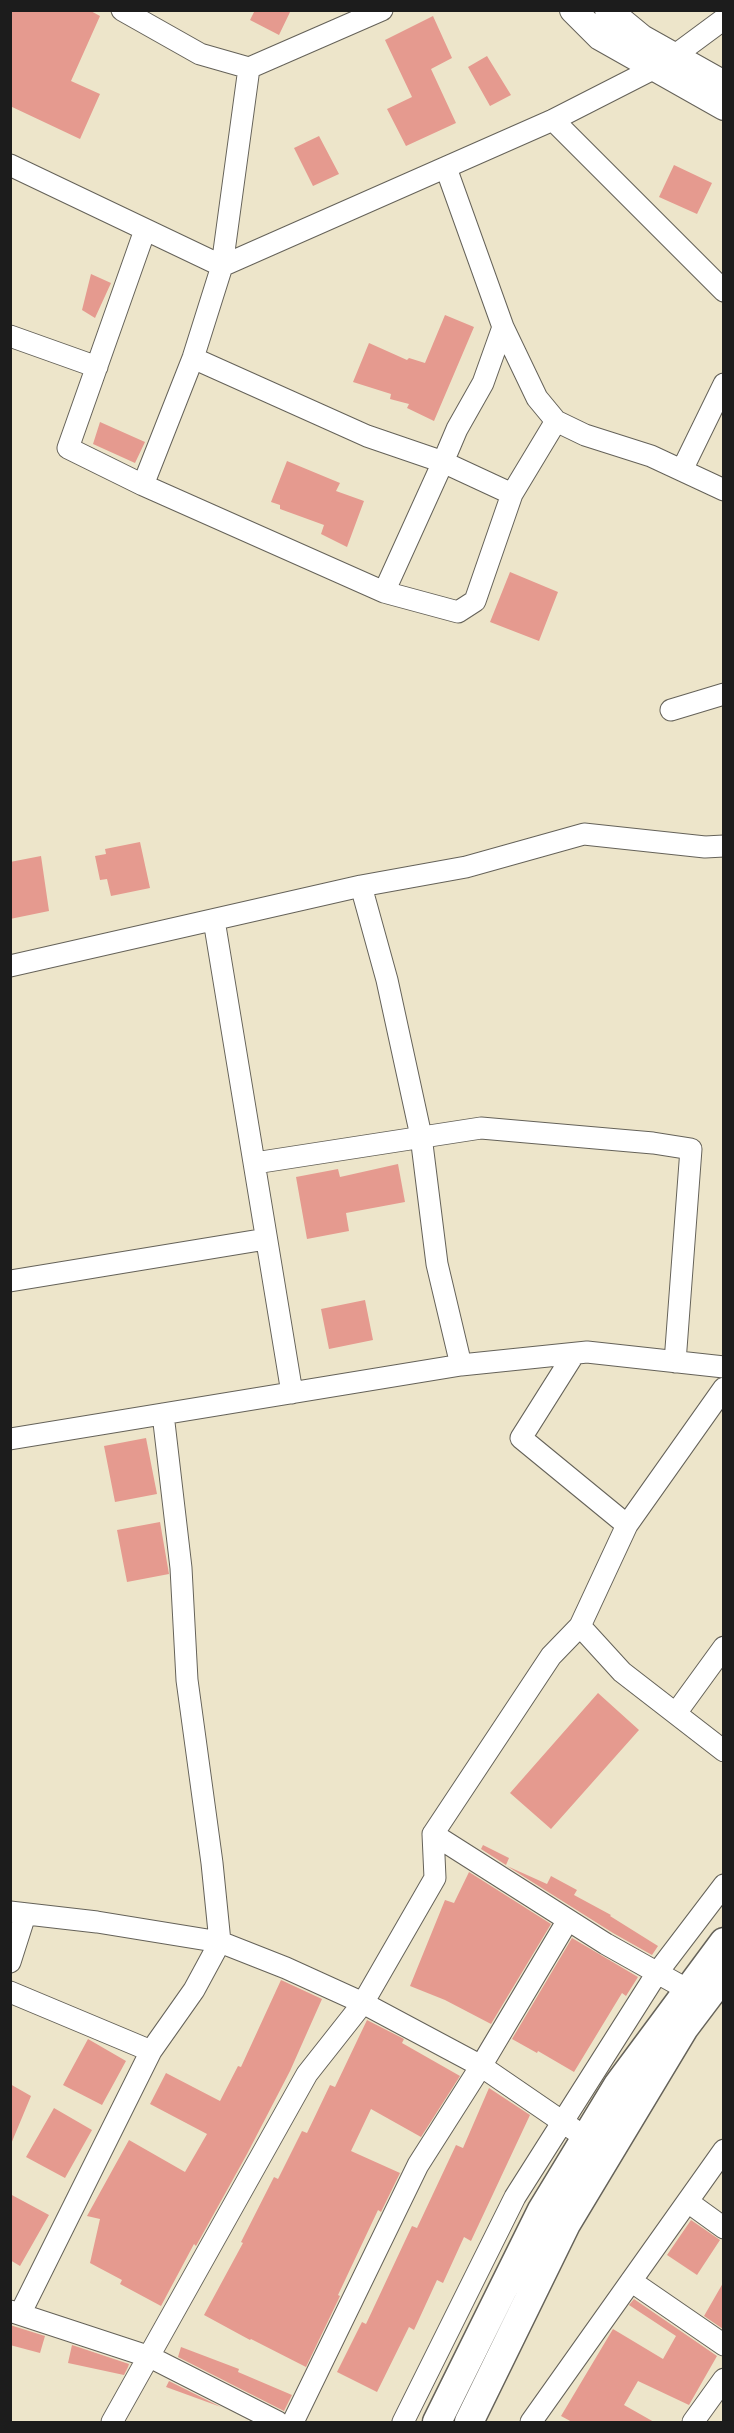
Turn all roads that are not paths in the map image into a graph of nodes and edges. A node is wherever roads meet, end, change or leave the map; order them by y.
1 (122, 10) edge
2 (382, 10) edge
3 (573, 10) edge
4 (608, 10) edge
5 (723, 19) edge
6 (664, 62) junction
7 (249, 68) junction
8 (723, 84) edge
9 (723, 107) edge
10 (553, 120) junction
11 (10, 165) edge
12 (446, 168) junction
13 (145, 230) junction
14 (222, 266) junction
15 (723, 291) edge
16 (504, 327) junction
17 (10, 336) edge
18 (193, 358) junction
19 (97, 367) junction
20 (723, 384) edge
21 (556, 421) junction
22 (443, 462) junction
23 (682, 470) junction
24 (143, 485) junction
25 (723, 490) edge
26 (512, 494) junction
27 (384, 592) junction
28 (723, 694) edge
29 (671, 710) dead end
30 (723, 846) edge
31 (361, 886) junction
32 (214, 920) junction
33 (10, 966) edge
34 (421, 1136) junction
35 (255, 1163) junction
36 (266, 1239) junction
37 (10, 1281) edge
38 (574, 1354) junction
39 (675, 1362) junction
40 (460, 1365) junction
41 (723, 1367) edge
42 (723, 1388) edge
43 (292, 1393) junction
44 (163, 1414) junction
45 (10, 1439) edge
46 (627, 1525) junction
47 (580, 1626) junction
48 (723, 1647) edge
49 (676, 1713) junction
50 (723, 1751) edge
51 (434, 1834) junction
52 (723, 1885) edge
53 (18, 1913) edge
54 (568, 1920) junction
55 (220, 1942) junction
56 (723, 1942) edge
57 (10, 1962) edge
58 (657, 1973) junction
59 (10, 1992) edge
60 (711, 1992) edge
61 (363, 2002) junction
62 (151, 2051) junction
63 (481, 2066) junction
64 (575, 2129) junction
65 (723, 2150) edge
66 (688, 2202) junction
67 (723, 2228) edge
68 (631, 2282) junction
69 (15, 2313) edge
70 (723, 2346) edge
71 (150, 2356) junction
72 (723, 2379) edge
73 (112, 2422) edge
74 (278, 2422) edge
75 (293, 2422) edge
76 (403, 2422) edge
77 (437, 2422) edge
78 (469, 2422) edge
79 (531, 2422) edge
80 (693, 2422) edge

1 - 7 street
2 - 7 street
3 - 6 street
4 - 6 street
5 - 6 street
6 - 8 street
6 - 9 street
6 - 10 street
7 - 14 street
10 - 12 street
10 - 15 street
11 - 13 street
12 - 14 street
12 - 16 street
13 - 14 street
13 - 19 street
14 - 18 street
16 - 21 street
16 - 22 street
17 - 19 street
18 - 22 street
18 - 24 street
19 - 24 street
20 - 23 street
21 - 23 street
21 - 26 street
22 - 26 street
22 - 27 street
23 - 25 street
24 - 27 street
26 - 27 street
28 - 29 street
30 - 31 street
31 - 32 street
31 - 34 street
32 - 33 street
32 - 35 street
34 - 35 street
34 - 39 street
34 - 40 street
35 - 36 street
36 - 37 street
36 - 43 street
38 - 39 street
38 - 40 street
38 - 46 street
39 - 41 street
40 - 43 street
42 - 46 street
43 - 44 street
44 - 45 street
44 - 55 street
46 - 47 street
47 - 49 street
47 - 51 street
48 - 49 street
49 - 50 street
51 - 54 street
51 - 61 street
52 - 58 street
53 - 55 street
53 - 57 street
54 - 58 street
54 - 63 street
55 - 61 street
55 - 62 street
56 - 60 main road
58 - 60 street
58 - 64 street
59 - 62 street
60 - 64 main road
60 - 78 main road
61 - 63 street
61 - 71 street
62 - 69 street
63 - 64 street
63 - 75 street
64 - 76 street
64 - 77 main road
65 - 66 street
66 - 67 street
66 - 68 street
68 - 70 street
68 - 79 street
69 - 71 street
71 - 73 street
71 - 74 street
72 - 80 street

